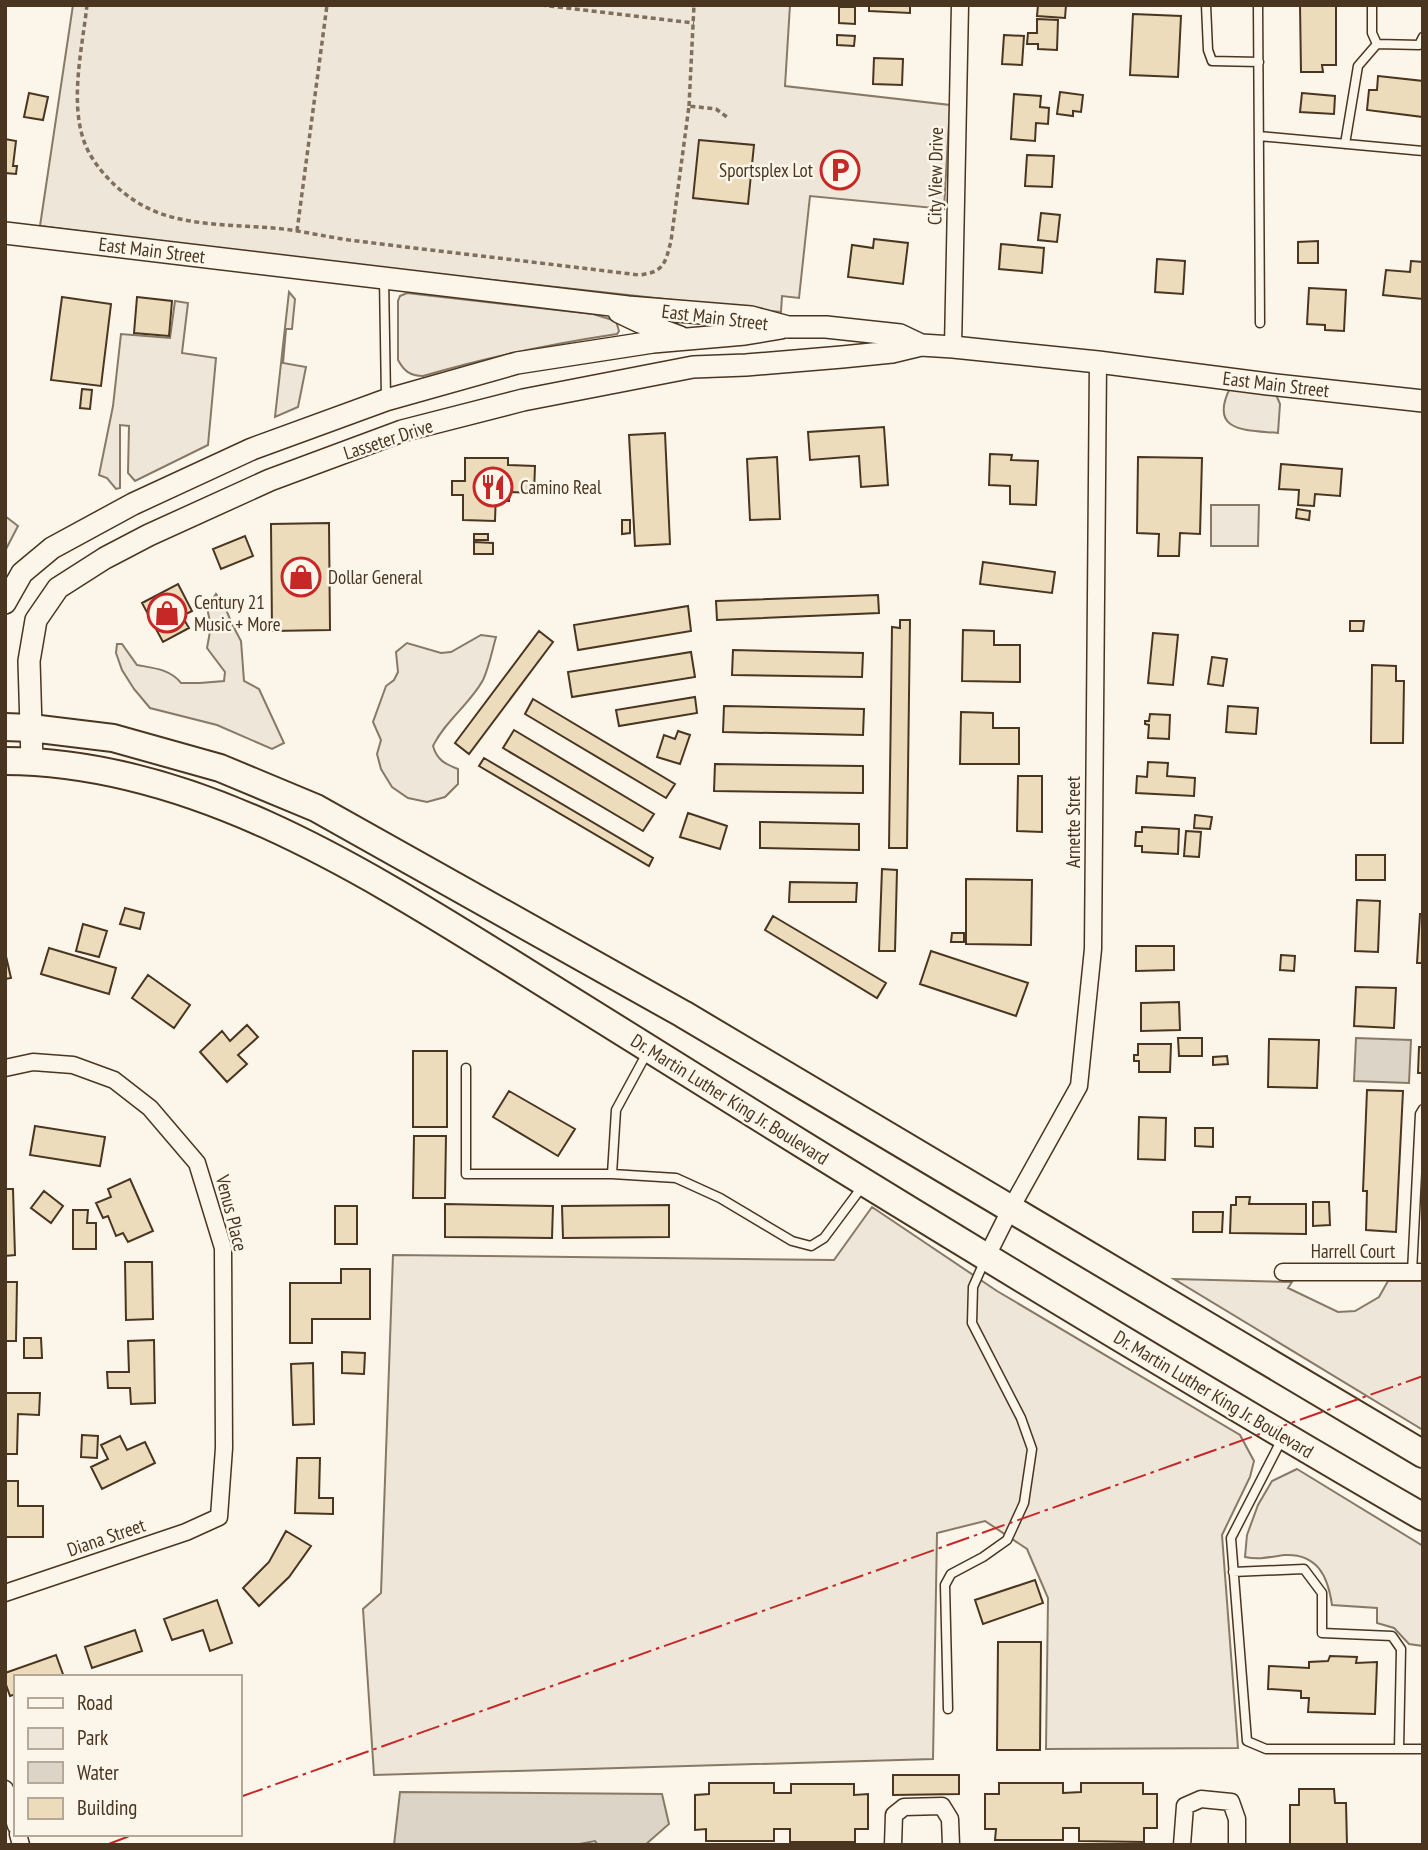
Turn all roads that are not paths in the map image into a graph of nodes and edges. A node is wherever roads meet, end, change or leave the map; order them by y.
1 (960, 5) edge
2 (1206, 5) edge
3 (1258, 5) edge
4 (1372, 5) edge
5 (1423, 37) edge
6 (1377, 44) junction
7 (1259, 62) junction
8 (1259, 136) junction
9 (1345, 144) junction
10 (1423, 151) edge
11 (5, 233) edge
12 (384, 278) junction
13 (603, 304) junction
14 (1260, 323) dead end
15 (788, 327) junction
16 (686, 339) junction
17 (921, 345) junction
18 (953, 347) junction
19 (1098, 362) junction
20 (693, 367) junction
21 (386, 400) junction
22 (1423, 401) edge
23 (5, 603) edge
24 (18, 727) edge
25 (5, 761) edge
26 (32, 761) junction
27 (650, 1049) junction
28 (5, 1068) edge
29 (466, 1068) dead end
30 (1423, 1110) edge
31 (612, 1174) junction
32 (865, 1182) junction
33 (1011, 1208) junction
34 (1419, 1223) edge
35 (986, 1258) junction
36 (1283, 1272) dead end
37 (1417, 1272) edge
38 (1283, 1437) junction
39 (1423, 1454) edge
40 (219, 1517) joint
41 (1423, 1517) edge
42 (1233, 1572) junction
43 (5, 1594) edge
44 (948, 1709) dead end
45 (1399, 1749) junction
46 (1423, 1749) edge
47 (5, 1789) edge
48 (14, 1819) edge
49 (893, 1845) edge
50 (951, 1845) edge
51 (1182, 1845) edge
52 (1237, 1845) edge

1 - 18 street, City View Drive
2 - 7 lane
3 - 7 lane
4 - 6 lane
5 - 6 lane
6 - 9 lane
7 - 8 lane
8 - 9 lane
8 - 14 lane
9 - 10 lane
11 - 12 street, East Main Street
12 - 13 street, East Main Street
12 - 21 lane
13 - 15 street, East Main Street
13 - 16 street
15 - 16 street, Lasseter Drive
15 - 17 street, East Main Street
16 - 20 street
16 - 21 street, Lasseter Drive
17 - 18 street, East Main Street
17 - 20 street, Lasseter Drive
18 - 19 street, East Main Street
19 - 22 street, East Main Street
19 - 33 street, Arnette Street
20 - 24 street, Lasseter Drive
21 - 23 street, Lasseter Drive
24 - 26 street, Lasseter Drive
24 - 33 main road
25 - 26 main road, Dr. Martin Luther King Jr. Boulevard
26 - 27 main road, Dr. Martin Luther King Jr. Boulevard
27 - 31 lane
27 - 32 main road, Dr. Martin Luther King Jr. Boulevard
28 - 40 street, Venus Place
29 - 31 lane
30 - 34 lane
31 - 32 lane
32 - 35 main road, Dr. Martin Luther King Jr. Boulevard
33 - 35 street, Arnette Street
33 - 39 main road
34 - 37 lane
35 - 38 main road, Dr. Martin Luther King Jr. Boulevard
35 - 44 lane
36 - 37 street, Harrell Court
38 - 41 main road, Dr. Martin Luther King Jr. Boulevard
38 - 42 lane
40 - 43 street, Diana Street
42 - 45 lane
42 - 45 lane
45 - 46 lane
47 - 48 street
49 - 50 street
51 - 52 street

